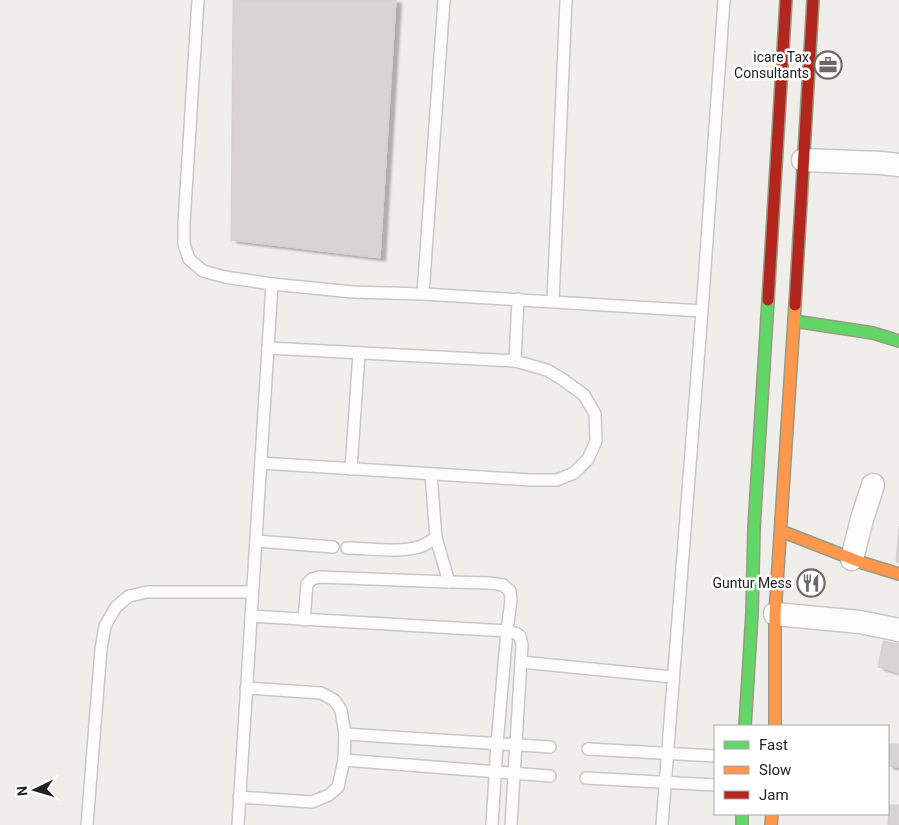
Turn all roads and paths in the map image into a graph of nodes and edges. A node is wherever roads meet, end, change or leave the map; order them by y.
1 (198, 0) edge
2 (444, 0) edge
3 (566, 0) edge
4 (724, 0) edge
5 (786, 0) edge
6 (813, 0) edge
7 (803, 160) junction
8 (899, 164) edge
9 (272, 284) junction
10 (423, 294) junction
11 (518, 299) junction
12 (553, 301) junction
13 (702, 311) junction
14 (794, 321) junction
15 (899, 341) edge
16 (268, 348) junction
17 (360, 353) junction
18 (515, 361) junction
19 (261, 463) junction
20 (351, 469) junction
21 (431, 474) junction
22 (874, 485) dead end
23 (782, 531) junction
24 (436, 538) junction
25 (256, 541) junction
26 (333, 547) dead end
27 (347, 548) dead end
28 (852, 559) junction
29 (899, 574) edge
30 (449, 582) junction
31 (252, 592) junction
32 (775, 614) junction
33 (251, 616) junction
34 (304, 620) junction
35 (899, 630) edge
36 (507, 631) junction
37 (521, 662) junction
38 (673, 677) junction
39 (246, 688) junction
40 (746, 725) edge
41 (776, 725) edge
42 (346, 734) junction
43 (497, 744) junction
44 (516, 745) junction
45 (550, 747) dead end
46 (588, 749) dead end
47 (667, 753) junction
48 (714, 756) edge
49 (344, 760) junction
50 (495, 772) junction
51 (514, 774) junction
52 (550, 776) dead end
53 (586, 778) dead end
54 (664, 782) junction
55 (714, 785) edge
56 (239, 797) junction
57 (87, 825) edge
58 (238, 825) edge
59 (492, 825) edge
60 (511, 825) edge
61 (662, 825) edge

1 - 9 lane
2 - 10 lane
3 - 12 lane
4 - 13 lane
5 - 40 main road
6 - 7 main road
7 - 8 street
7 - 14 main road
9 - 10 lane
9 - 16 lane
10 - 11 lane
11 - 12 lane
11 - 18 lane
12 - 13 lane
13 - 38 lane
14 - 15 main road
14 - 23 main road
16 - 17 lane
16 - 19 lane
17 - 18 lane
17 - 20 lane
18 - 21 lane
19 - 20 lane
19 - 25 lane
20 - 21 lane
21 - 24 lane
22 - 28 street
23 - 28 main road
23 - 32 main road
24 - 27 lane
24 - 30 lane
25 - 26 lane
25 - 31 lane
28 - 29 main road
30 - 34 lane
30 - 36 lane
31 - 33 lane
31 - 57 lane
32 - 35 street
32 - 41 main road
33 - 34 lane
33 - 39 lane
34 - 36 lane
36 - 37 lane
36 - 43 lane
37 - 38 lane
37 - 44 lane
38 - 47 lane
39 - 42 lane
39 - 56 lane
42 - 43 lane
42 - 49 lane
43 - 44 lane
43 - 50 lane
44 - 45 lane
44 - 51 lane
46 - 47 lane
47 - 48 lane
47 - 54 lane
49 - 50 lane
49 - 56 lane
50 - 51 lane
50 - 59 lane
51 - 52 lane
51 - 60 lane
53 - 54 lane
54 - 55 lane
54 - 61 lane
56 - 58 lane

